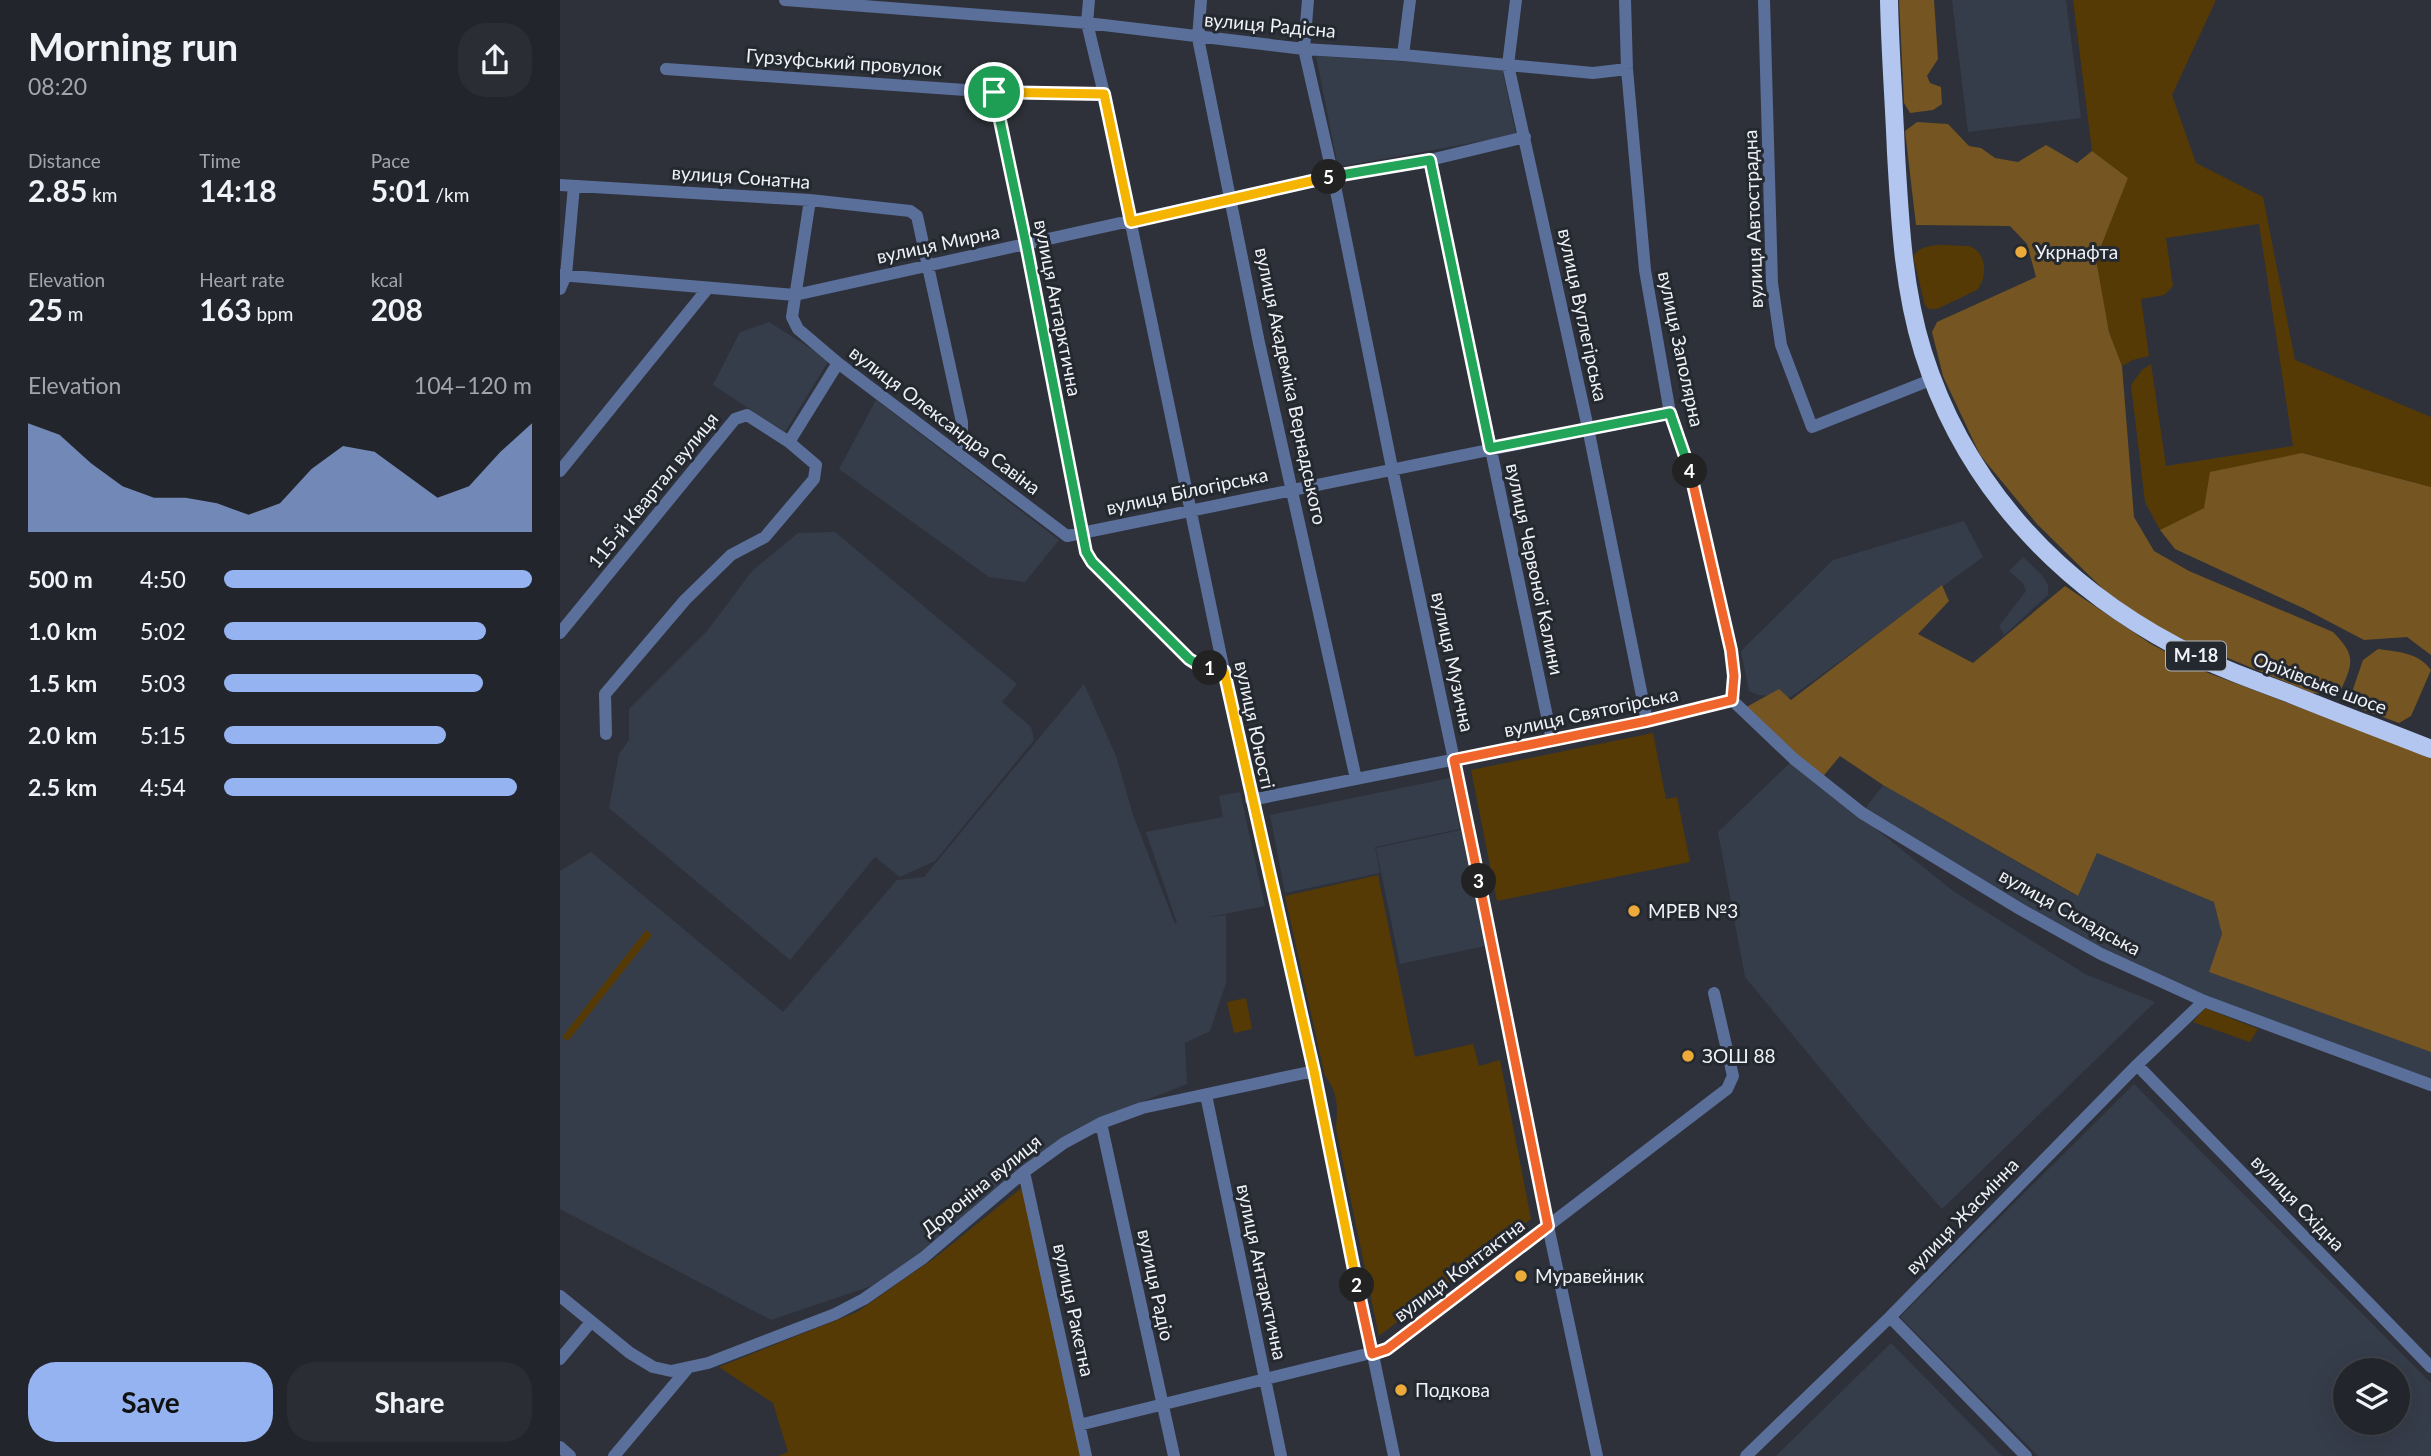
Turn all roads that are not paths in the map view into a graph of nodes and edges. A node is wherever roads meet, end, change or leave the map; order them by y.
1 (785, 0) edge
2 (1089, 0) edge
3 (1201, 0) edge
4 (1308, 0) edge
5 (1410, 0) edge
6 (1516, 0) edge
7 (1625, 0) edge
8 (1764, 0) edge
9 (1889, 0) edge
10 (825, 2) edge
11 (962, 7) edge
12 (1087, 23) junction
13 (1198, 38) junction
14 (1304, 50) junction
15 (1403, 55) junction
16 (1508, 65) junction
17 (666, 69) dead end
18 (1627, 69) junction
19 (994, 92) junction
20 (1104, 94) junction
21 (1525, 137) junction
22 (1430, 160) junction
23 (1333, 176) junction
24 (560, 185) edge
25 (574, 186) junction
26 (1232, 198) junction
27 (810, 201) junction
28 (1131, 222) junction
29 (1026, 244) junction
30 (929, 264) junction
31 (563, 275) edge
32 (708, 288) junction
33 (560, 289) edge
34 (795, 295) junction
35 (838, 363) junction
36 (1933, 379) junction
37 (1670, 413) junction
38 (1588, 429) junction
39 (789, 442) junction
40 (1490, 448) junction
41 (962, 457) junction
42 (1392, 468) junction
43 (560, 471) edge
44 (1293, 489) junction
45 (1191, 510) junction
46 (1082, 533) junction
47 (560, 633) edge
48 (1224, 671) junction
49 (1732, 700) junction
50 (1647, 721) junction
51 (606, 734) dead end
52 (1552, 740) junction
53 (2431, 749) edge
54 (1454, 760) junction
55 (1356, 779) junction
56 (1251, 800) junction
57 (1714, 993) dead end
58 (2204, 1001) junction
59 (2137, 1065) junction
60 (1314, 1071) junction
61 (2431, 1085) edge
62 (1206, 1095) junction
63 (1101, 1123) junction
64 (1024, 1172) junction
65 (1548, 1226) junction
66 (560, 1296) edge
67 (1891, 1318) junction
68 (591, 1322) junction
69 (1372, 1354) junction
70 (560, 1359) edge
71 (2431, 1367) edge
72 (688, 1368) junction
73 (1265, 1379) junction
74 (1163, 1405) junction
75 (1079, 1425) junction
76 (560, 1447) edge
77 (570, 1456) edge
78 (614, 1456) edge
79 (1086, 1456) edge
80 (1174, 1456) edge
81 (1280, 1456) edge
82 (1394, 1456) edge
83 (1597, 1456) edge
84 (1746, 1456) edge
85 (2026, 1456) edge

1 - 10 street, вулиця Радісна
2 - 12 street, вулиця Юності
3 - 13 street, вулиця Академіка Вернадського
4 - 14 street, вулиця Музична
5 - 15 street
6 - 16 street, вулиця Вуглегірська
7 - 18 street, вулиця Заполярна
8 - 36 street, вулиця Автострадна
9 - 36 highway, М-18
10 - 11 street, вулиця Радісна
11 - 12 street, вулиця Радісна
12 - 13 street, вулиця Радісна
12 - 20 street, вулиця Юності
13 - 14 street, вулиця Радісна
13 - 26 street, вулиця Академіка Вернадського
14 - 15 street, вулиця Радісна
14 - 23 street, вулиця Музична
15 - 16 street, вулиця Радісна
16 - 18 street, вулиця Радісна
16 - 21 street, вулиця Вуглегірська
17 - 19 street, Гурзуфський провулок
18 - 37 street, вулиця Заполярна
19 - 20 street, Гурзуфський провулок
19 - 29 street, вулиця Антарктична
20 - 28 street, вулиця Юності
21 - 22 street, вулиця Мирна
21 - 38 street, вулиця Вуглегірська
22 - 23 street, вулиця Мирна
22 - 40 street, вулиця Червоної Калини
23 - 26 street, вулиця Мирна
23 - 42 street, вулиця Музична
24 - 25 street, вулиця Сонатна
25 - 27 street, вулиця Сонатна
25 - 31 street
26 - 28 street, вулиця Мирна
26 - 44 street, вулиця Академіка Вернадського
27 - 30 street, вулиця Сонатна
27 - 34 street, вулиця Олександра Савіна
28 - 29 street, вулиця Мирна
28 - 45 street, вулиця Юності
29 - 30 street, вулиця Мирна
29 - 46 street, вулиця Антарктична
30 - 34 street, вулиця Мирна
30 - 41 street
31 - 32 street, вулиця Мирна
31 - 33 street
32 - 34 street, вулиця Мирна
32 - 43 street
34 - 35 street, вулиця Олександра Савіна
35 - 39 street
35 - 41 street, вулиця Олександра Савіна
36 - 53 highway, Оріхівське шосе / М-18
37 - 38 street, вулиця Білогірська
37 - 49 street, вулиця Заполярна
38 - 40 street, вулиця Білогірська
38 - 50 street, вулиця Вуглегірська
39 - 47 street, 115-й Квартал вулиця
39 - 51 street, 115-й Квартал вулиця
40 - 42 street, вулиця Білогірська
40 - 52 street, вулиця Червоної Калини
41 - 46 street, вулиця Олександра Савіна
42 - 44 street, вулиця Білогірська
42 - 54 street, вулиця Музична
44 - 45 street, вулиця Білогірська
44 - 55 street, вулиця Академіка Вернадського
45 - 46 street, вулиця Білогірська
45 - 48 street, вулиця Юності
46 - 48 street
48 - 56 street, вулиця Юності
49 - 50 street, вулиця Святогірська
49 - 58 street, вулиця Складська
50 - 52 street, вулиця Святогірська
52 - 54 street, вулиця Святогірська
54 - 55 street, вулиця Святогірська
54 - 65 street, вулиця Музична
55 - 56 street, вулиця Святогірська
56 - 60 street, вулиця Юності
57 - 65 street, вулиця Контактна
58 - 59 street, вулиця Жасмінна
58 - 61 street, вулиця Складська
59 - 67 street, вулиця Жасмінна
59 - 71 street, вулиця Східна
60 - 62 street, Дороніна вулиця
60 - 69 street, вулиця Юності
62 - 63 street, Дороніна вулиця
62 - 73 street, вулиця Антарктична
63 - 64 street, Дороніна вулиця
63 - 74 street, вулиця Радіо
64 - 72 street, Дороніна вулиця
64 - 75 street, вулиця Ракетна
65 - 69 street, вулиця Контактна
65 - 83 street, вулиця Музична
66 - 68 street, Дороніна вулиця
67 - 84 street, вулиця Жасмінна
67 - 85 street
68 - 70 street
68 - 72 street, Дороніна вулиця
69 - 73 street, вулиця Контактна
69 - 82 street, вулиця Юності
72 - 78 street
73 - 74 street, вулиця Контактна
73 - 81 street, вулиця Антарктична
74 - 75 street, вулиця Контактна
74 - 80 street, вулиця Радіо
75 - 79 street, вулиця Ракетна
76 - 77 street

